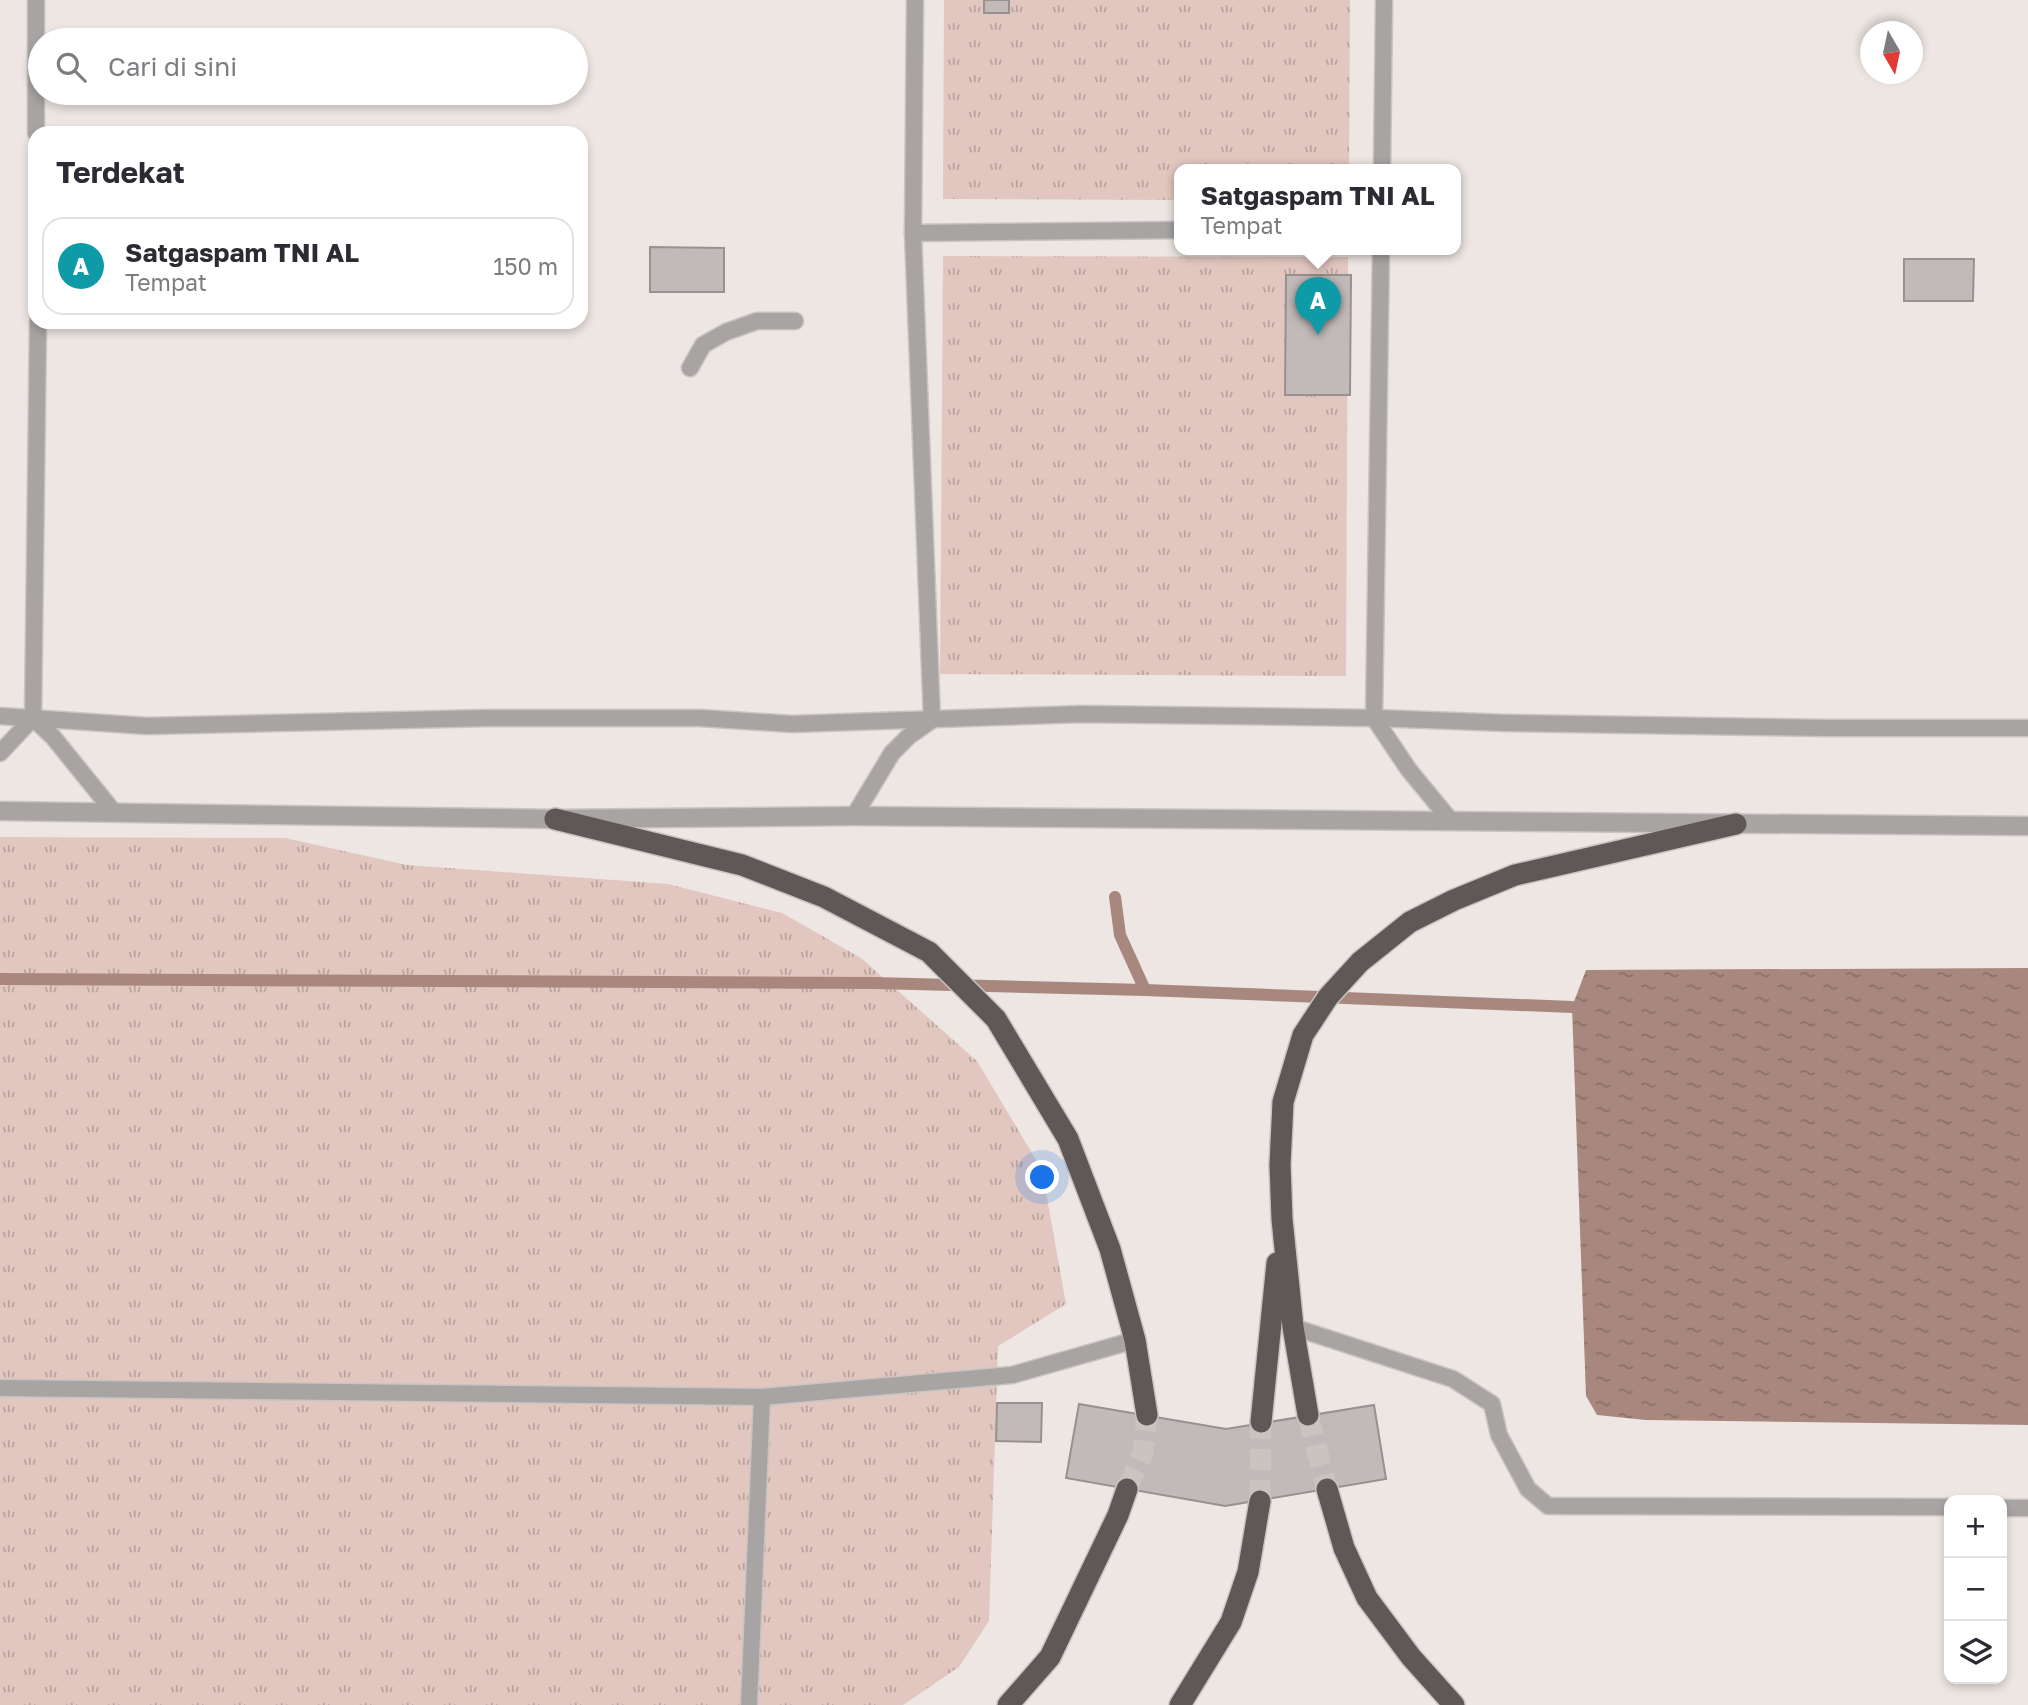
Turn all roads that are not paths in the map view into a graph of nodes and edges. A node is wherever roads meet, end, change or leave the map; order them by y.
1 (36, 0) edge
2 (915, 0) edge
3 (1384, 0) edge
4 (36, 28) edge
5 (36, 105) edge
6 (36, 126) edge
7 (1382, 164) edge
8 (1174, 230) edge
9 (912, 233) junction
10 (1381, 255) edge
11 (795, 321) dead end
12 (38, 329) edge
13 (690, 368) dead end
14 (0, 716) edge
15 (33, 718) junction
16 (1374, 718) junction
17 (932, 720) junction
18 (2028, 728) edge
19 (0, 754) edge
20 (0, 811) edge
21 (113, 811) junction
22 (854, 816) junction
23 (555, 819) junction
24 (1451, 821) junction
25 (1736, 824) junction
26 (2028, 826) edge
27 (1282, 1219) junction
28 (1293, 1327) junction
29 (1135, 1340) junction
30 (0, 1388) edge
31 (762, 1397) junction
32 (1147, 1415) tunnel mouth
33 (1308, 1415) tunnel mouth
34 (1261, 1422) tunnel mouth
35 (1128, 1489) tunnel mouth
36 (1327, 1489) tunnel mouth
37 (1260, 1501) tunnel mouth
38 (1944, 1507) edge
39 (2007, 1508) edge
40 (2028, 1508) edge
41 (749, 1705) edge
42 (1008, 1705) edge
43 (1180, 1705) edge
44 (1454, 1705) edge

1 - 4 lane
2 - 9 lane
3 - 7 lane
5 - 6 lane
8 - 9 lane
9 - 17 lane
10 - 16 lane
11 - 13 lane
12 - 15 lane
14 - 15 lane
15 - 17 lane
15 - 19 lane
15 - 21 lane
16 - 17 lane
16 - 18 lane
16 - 24 lane
17 - 22 lane
20 - 21 street
21 - 23 street
22 - 23 street
22 - 24 street
23 - 29 highway
24 - 25 street
25 - 26 street
25 - 27 highway
27 - 28 highway
27 - 34 highway
28 - 33 highway
28 - 38 lane
29 - 31 lane
29 - 32 highway
30 - 31 lane
31 - 41 lane
35 - 42 highway
36 - 44 highway
37 - 43 highway
39 - 40 lane

